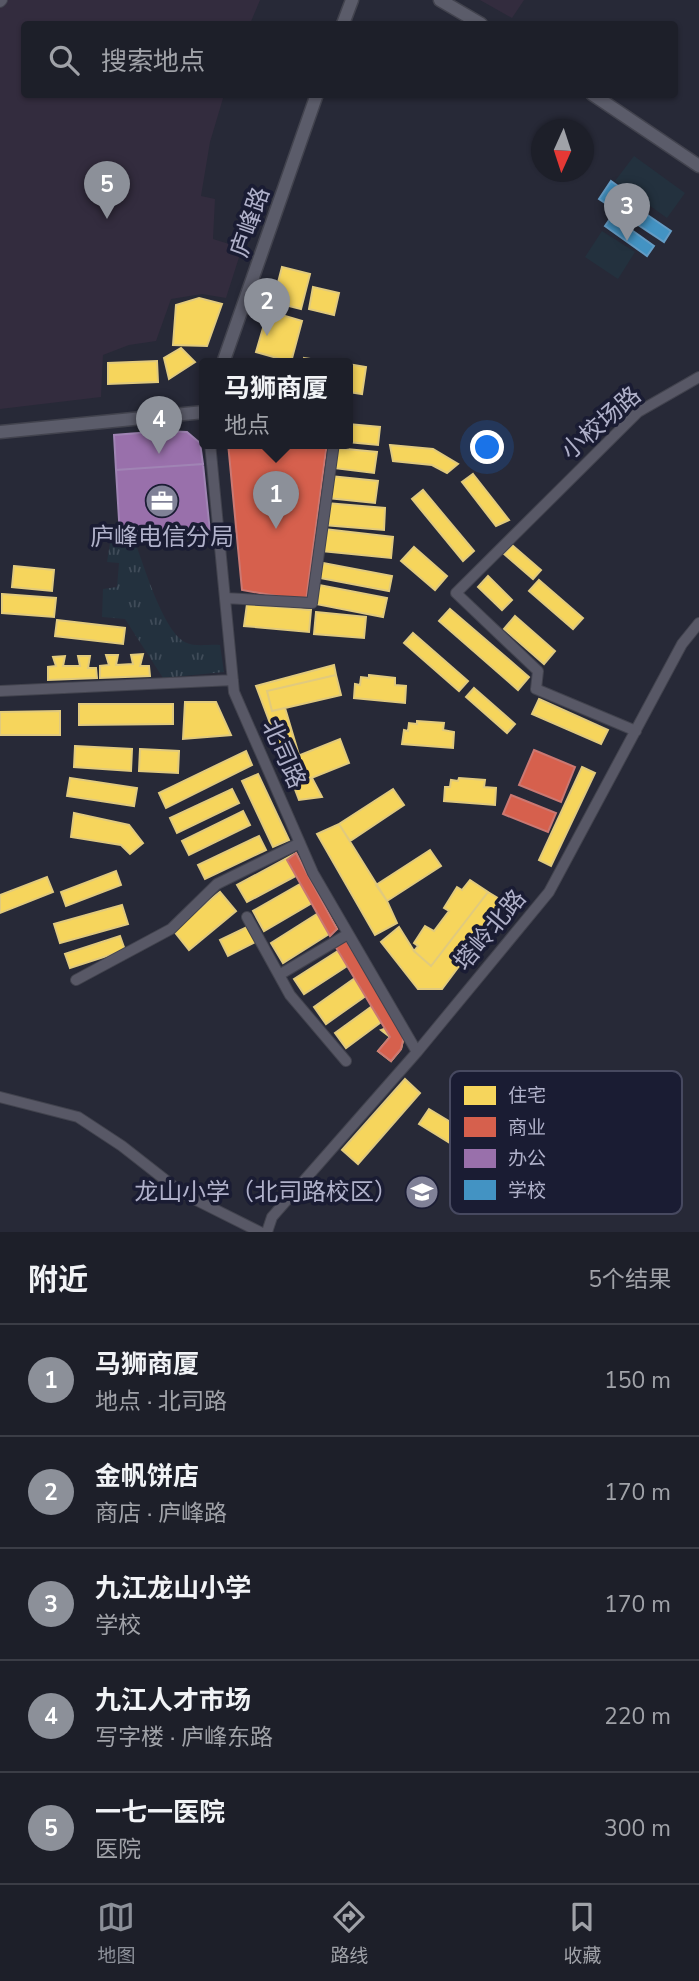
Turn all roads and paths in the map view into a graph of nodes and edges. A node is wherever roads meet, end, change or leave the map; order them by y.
1 (352, 0) edge
2 (440, 0) edge
3 (344, 21) edge
4 (476, 21) edge
5 (316, 98) edge
6 (598, 98) edge
7 (699, 166) edge
8 (225, 358) edge
9 (699, 377) edge
10 (199, 412) edge
11 (0, 432) edge
12 (211, 449) edge
13 (333, 449) edge
14 (225, 598) junction
15 (699, 623) edge
16 (233, 680) junction
17 (0, 691) edge
18 (636, 731) junction
19 (300, 843) junction
20 (247, 917) dead end
21 (348, 934) junction
22 (279, 975) junction
23 (76, 980) dead end
24 (417, 1052) junction
25 (346, 1061) dead end
26 (0, 1097) edge
27 (260, 1232) edge
28 (267, 1232) edge

1 - 3 main road
2 - 4 main road
5 - 8 main road, 庐峰路
6 - 7 main road
9 - 18 street, 小校场路
10 - 11 main road
12 - 14 street, 北司路
13 - 14 street
14 - 16 street, 北司路
15 - 18 street, 塔岭北路
16 - 17 street
16 - 19 street, 北司路
18 - 24 street, 塔岭北路
19 - 21 street, 北司路
19 - 23 street
20 - 22 street
21 - 22 street
21 - 24 street, 北司路
22 - 25 street
24 - 28 street, 塔岭北路
26 - 27 street

